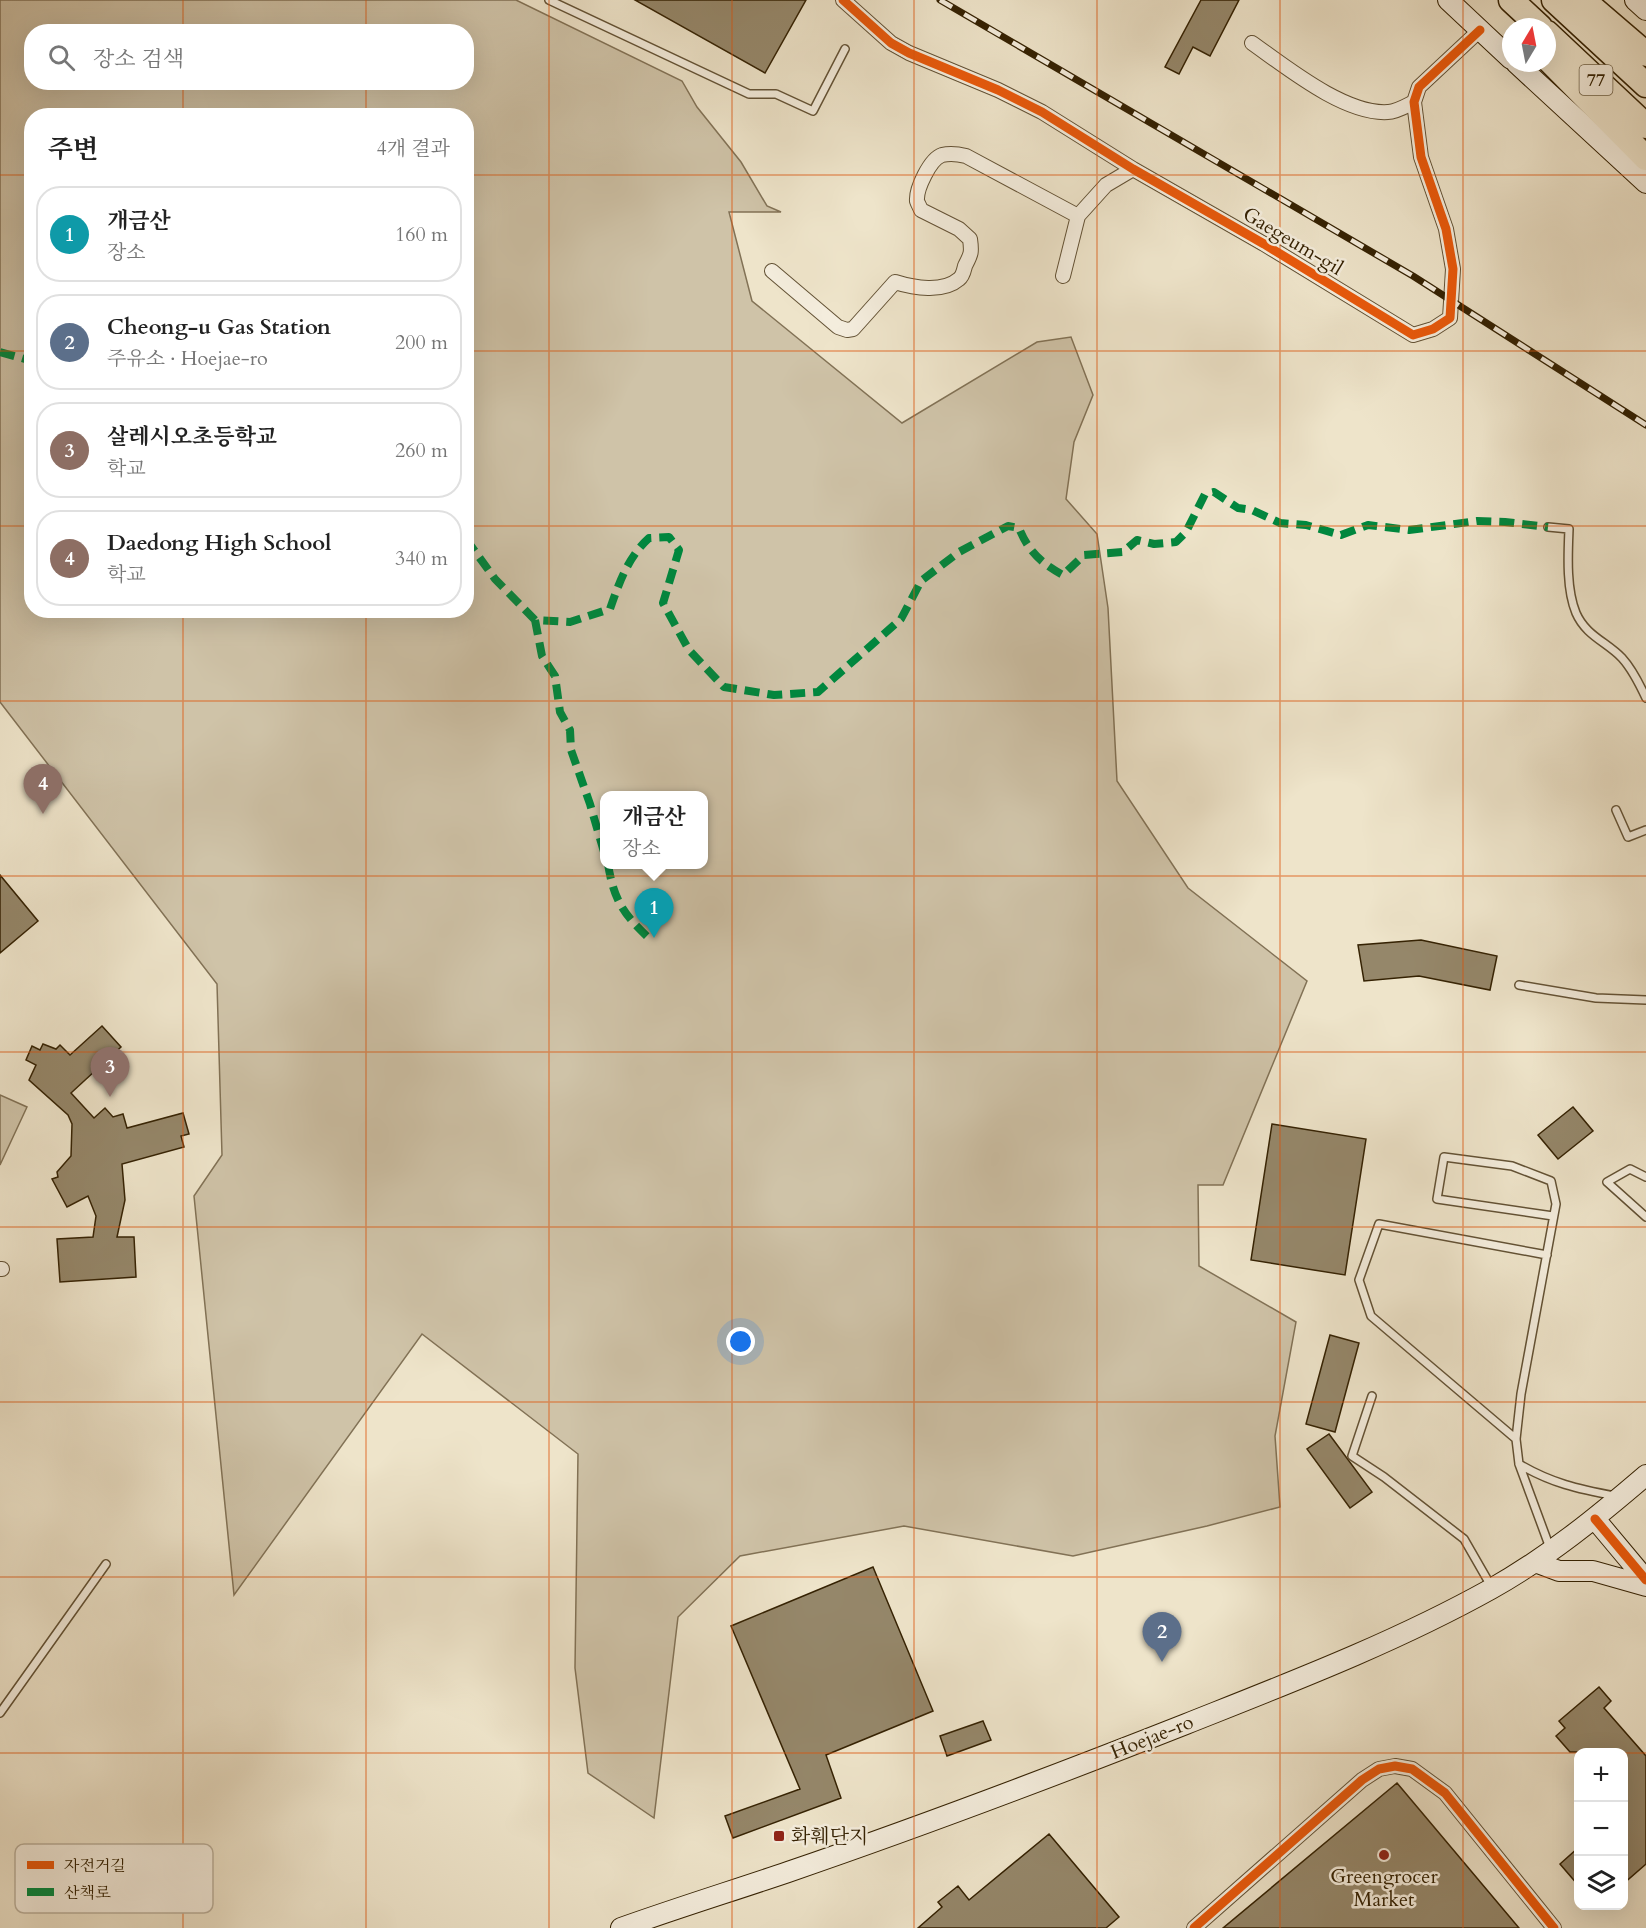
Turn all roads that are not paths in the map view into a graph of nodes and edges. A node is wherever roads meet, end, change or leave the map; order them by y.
1 (549, 0) edge
2 (843, 0) edge
3 (1448, 0) edge
4 (1500, 0) edge
5 (1511, 0) edge
6 (1554, 0) edge
7 (1583, 0) edge
8 (1635, 0) edge
9 (1646, 10) edge
10 (1514, 18) edge
11 (1530, 18) edge
12 (1480, 30) junction
13 (1556, 41) edge
14 (1252, 43) dead end
15 (845, 49) dead end
16 (1502, 51) edge
17 (1646, 54) edge
18 (1556, 67) edge
19 (1525, 72) edge
20 (1646, 85) edge
21 (1414, 102) junction
22 (1646, 126) edge
23 (1646, 158) edge
24 (1133, 169) junction
25 (1646, 183) edge
26 (1078, 216) junction
27 (772, 271) dead end
28 (1063, 276) dead end
29 (1548, 527) dead end
30 (1646, 698) edge
31 (1616, 810) dead end
32 (1646, 830) edge
33 (1519, 985) dead end
34 (1646, 1000) edge
35 (1646, 1177) edge
36 (1554, 1216) junction
37 (1646, 1217) edge
38 (1547, 1255) junction
39 (1372, 1396) dead end
40 (1516, 1439) junction
41 (1519, 1464) junction
42 (1646, 1475) edge
43 (1620, 1497) junction
44 (1595, 1519) junction
45 (1543, 1556) junction
46 (106, 1564) dead end
47 (1646, 1580) edge
48 (1646, 1586) edge
49 (1492, 1588) junction
50 (0, 1713) edge
51 (632, 1926) edge
52 (1194, 1928) edge
53 (1554, 1928) edge

1 - 15 lane
2 - 24 street, Gaegeum-gil
3 - 12 main road
4 - 10 highway
5 - 11 highway
6 - 20 highway, 77
7 - 17 highway
8 - 9 main road
12 - 16 main road
12 - 21 street
13 - 22 highway, 77
14 - 21 street
18 - 23 highway
19 - 25 main road
21 - 24 street, Gaegeum-gil
24 - 26 street
26 - 27 street
26 - 28 street
29 - 30 lane
31 - 32 lane
33 - 34 lane
35 - 37 lane
36 - 36 lane
36 - 38 lane
38 - 40 lane
38 - 40 lane
39 - 49 lane
40 - 41 lane
41 - 43 lane
41 - 45 lane
42 - 43 main road, Hoejae-ro
43 - 44 main road, Hoejae-ro
44 - 45 main road, Hoejae-ro
44 - 47 main road
45 - 48 main road
45 - 49 main road, Hoejae-ro
46 - 50 lane
49 - 51 main road, Hoejae-ro
52 - 53 street

